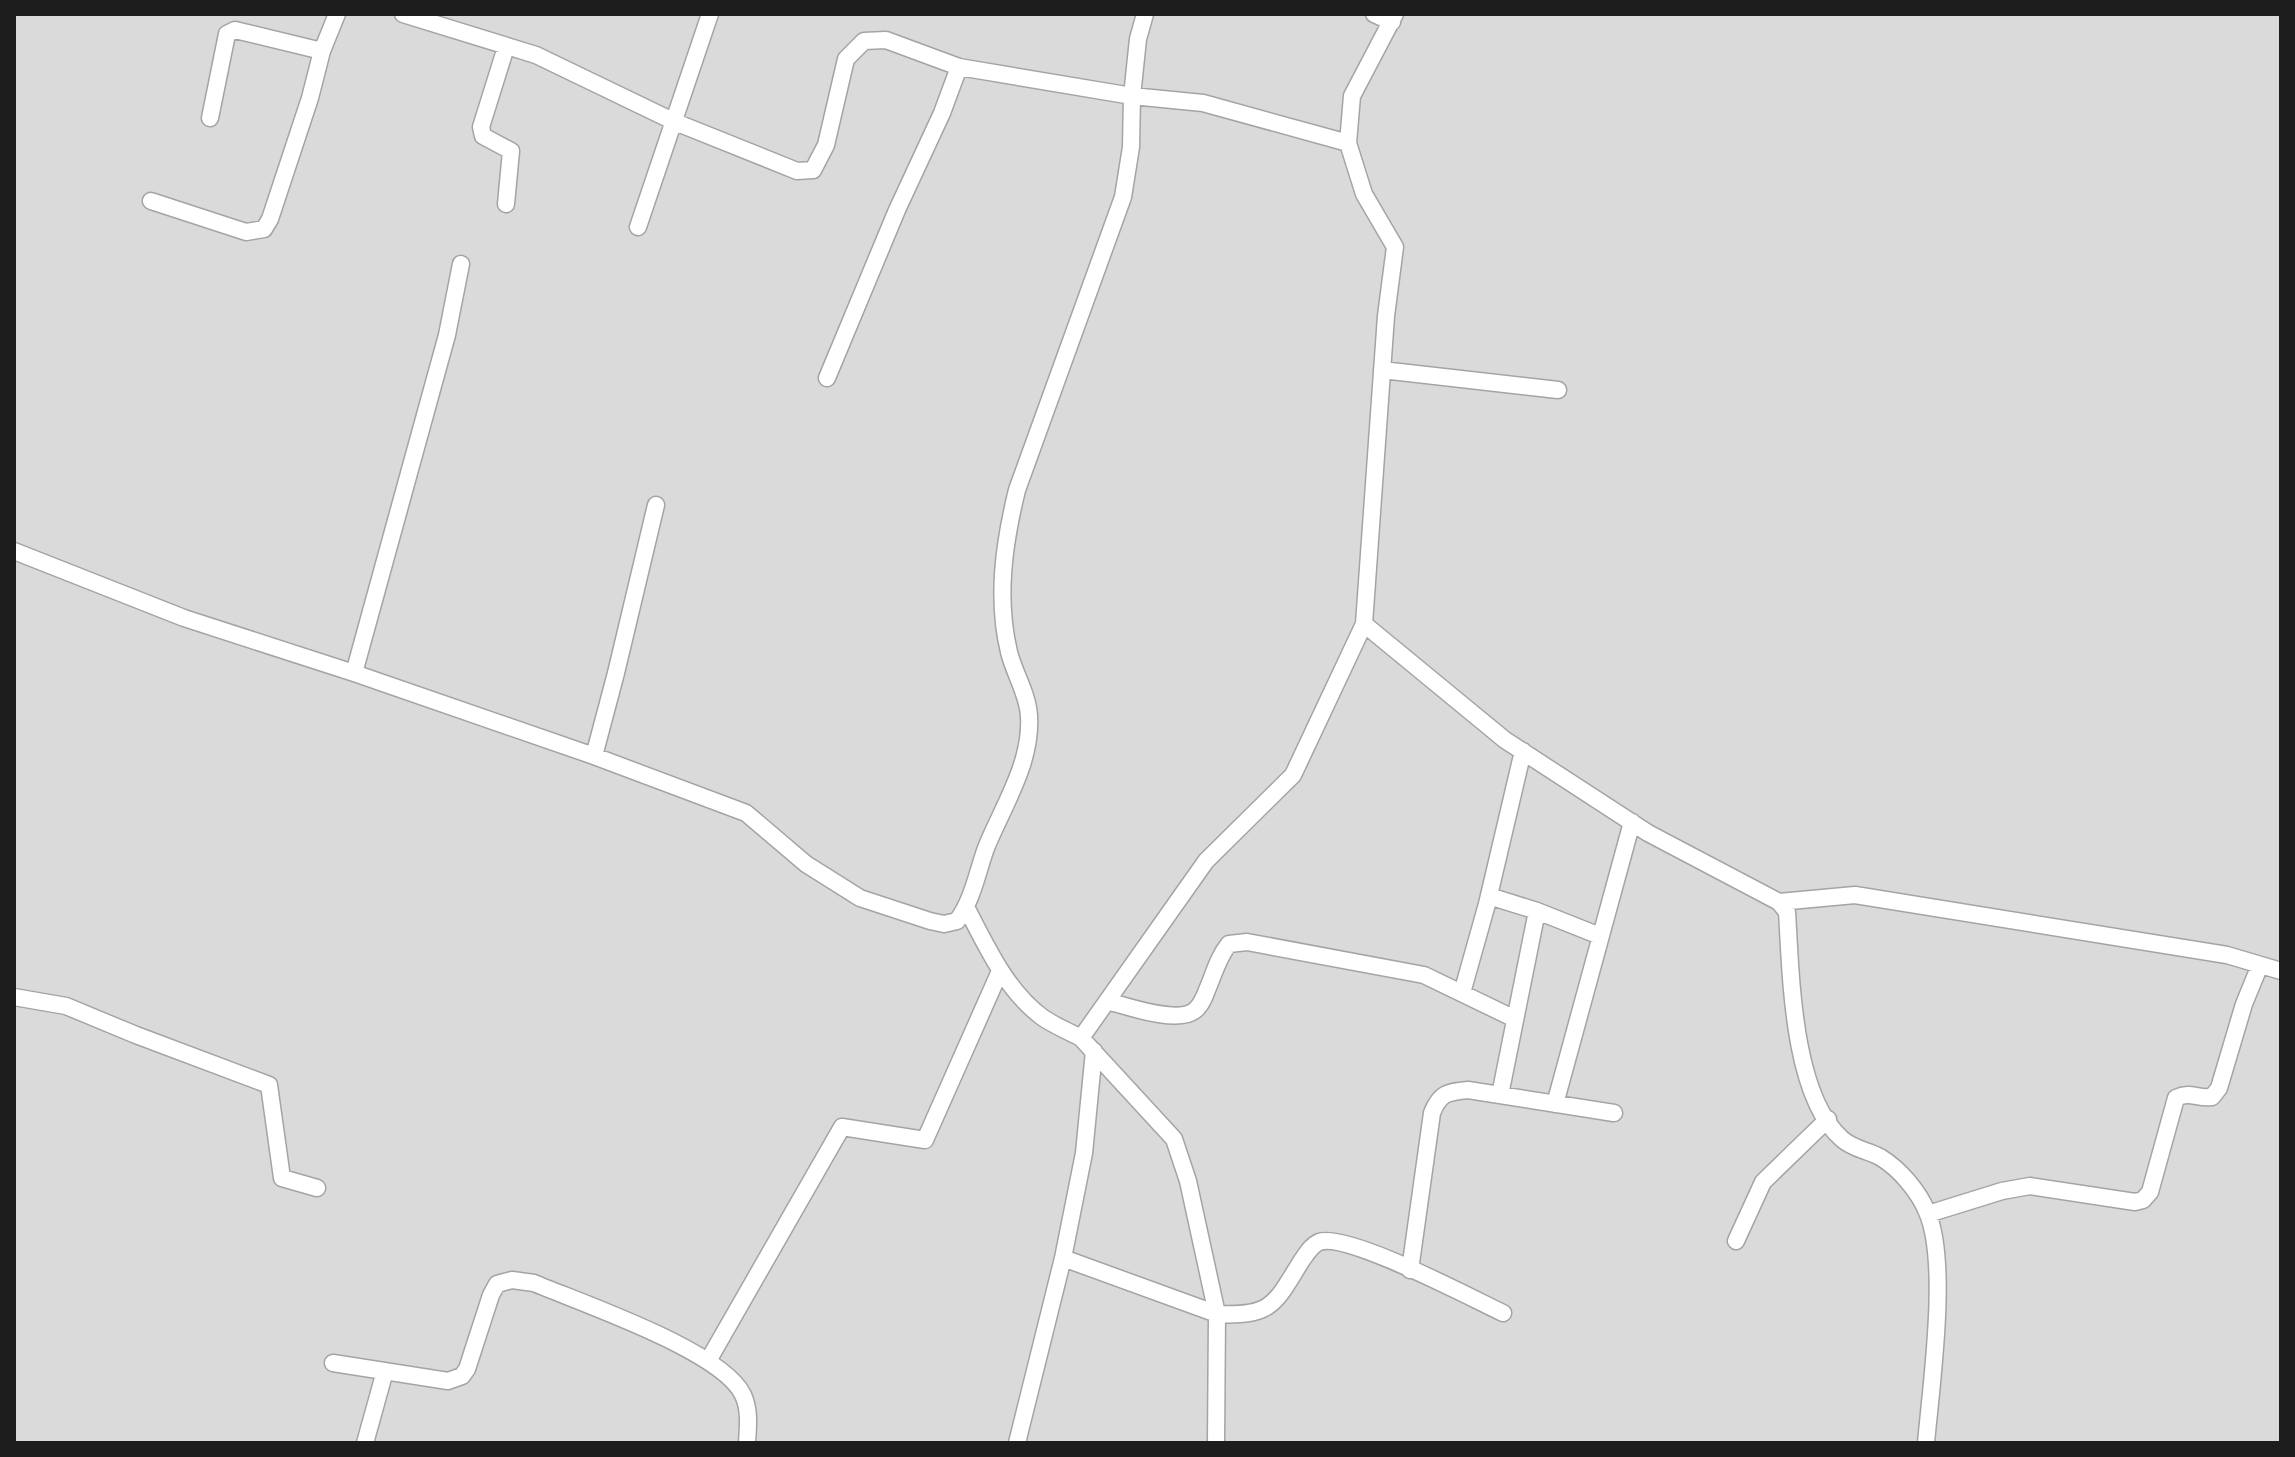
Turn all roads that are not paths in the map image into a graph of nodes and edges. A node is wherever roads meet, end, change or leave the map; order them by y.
1 (337, 14) edge
2 (403, 14) edge
3 (710, 14) edge
4 (1145, 14) edge
5 (1374, 14) edge
6 (1393, 18) edge
7 (506, 47) junction
8 (322, 51) junction
9 (959, 67) junction
10 (1132, 96) junction
11 (210, 118) dead end
12 (675, 122) junction
13 (1348, 143) junction
14 (151, 201) dead end
15 (506, 204) dead end
16 (638, 227) dead end
17 (461, 264) dead end
18 (1382, 370) junction
19 (827, 378) dead end
20 (1558, 390) dead end
21 (656, 505) dead end
22 (14, 551) edge
23 (1364, 624) junction
24 (354, 673) junction
25 (1523, 751) junction
26 (594, 756) junction
27 (1632, 822) junction
28 (1489, 896) junction
29 (1779, 902) junction
30 (967, 909) junction
31 (1537, 911) junction
32 (1600, 936) junction
33 (2260, 965) junction
34 (1000, 971) junction
35 (2281, 971) edge
36 (1462, 993) junction
37 (14, 997) edge
38 (1107, 1001) junction
39 (1515, 1019) junction
40 (1081, 1038) junction
41 (1094, 1051) junction
42 (1500, 1095) junction
43 (1555, 1104) junction
44 (1614, 1113) dead end
45 (1828, 1119) junction
46 (317, 1188) dead end
47 (1928, 1214) junction
48 (1736, 1241) dead end
49 (1063, 1258) junction
50 (1410, 1270) junction
51 (1503, 1313) dead end
52 (1217, 1314) junction
53 (708, 1361) junction
54 (333, 1363) dead end
55 (385, 1371) junction
56 (365, 1443) edge
57 (747, 1443) edge
58 (1017, 1443) edge
59 (1216, 1443) edge
60 (1926, 1443) edge

1 - 8 street
2 - 7 street
3 - 12 street
4 - 10 street
5 - 6 street
6 - 13 street
7 - 12 street
7 - 15 street
8 - 11 street
8 - 14 street
9 - 10 street
9 - 12 street
9 - 19 street
10 - 13 street
10 - 30 street
12 - 16 street
13 - 18 street
17 - 24 street
18 - 20 street
18 - 23 street
21 - 26 street
22 - 24 street
23 - 25 street
23 - 38 street
24 - 26 street
25 - 27 street
25 - 28 street
26 - 30 street
27 - 29 street
27 - 32 street
28 - 31 street
28 - 36 street
29 - 33 street
29 - 45 street
30 - 34 street
31 - 32 street
31 - 39 street
32 - 43 street
33 - 35 street
33 - 47 street
34 - 40 street
34 - 53 street
36 - 38 street
36 - 39 street
37 - 46 street
38 - 40 street
39 - 42 street
40 - 41 street
41 - 49 street
41 - 52 street
42 - 43 street
42 - 50 street
43 - 44 street
45 - 47 street
45 - 48 street
47 - 60 street
49 - 52 street
49 - 58 street
50 - 51 street
50 - 52 street
52 - 59 street
53 - 55 street
53 - 57 street
54 - 55 street
55 - 56 street

